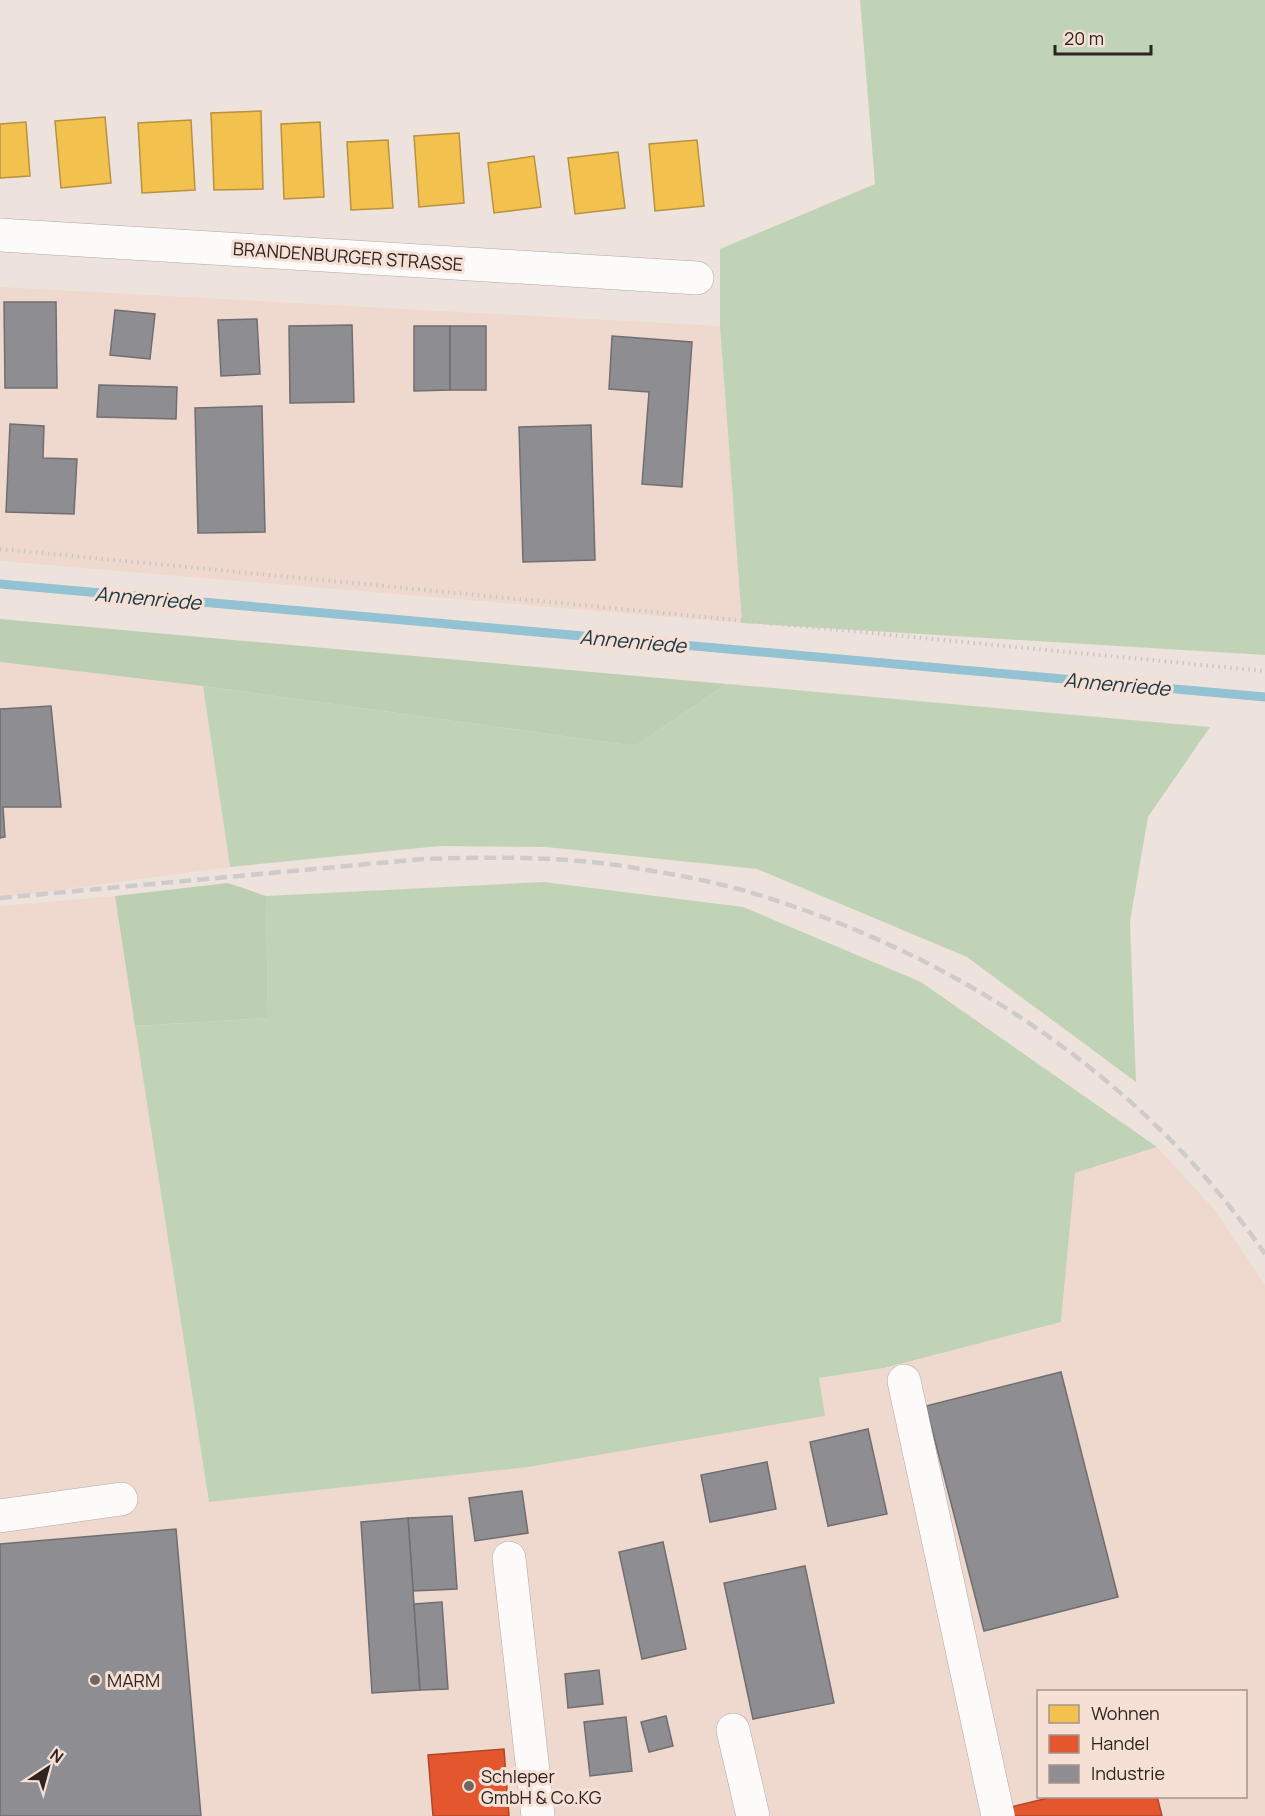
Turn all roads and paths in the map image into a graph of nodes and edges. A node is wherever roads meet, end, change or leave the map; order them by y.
1 (0, 235) edge
2 (697, 278) dead end
3 (0, 549) edge
4 (1265, 671) edge
5 (904, 1381) dead end
6 (121, 1499) dead end
7 (0, 1516) edge
8 (509, 1558) dead end
9 (734, 1730) dead end
10 (538, 1816) edge
11 (753, 1816) edge
12 (998, 1816) edge

1 - 2 street, BRANDENBURGER STRASSE
3 - 4 path
5 - 12 street
6 - 7 street
8 - 10 street
9 - 11 street

